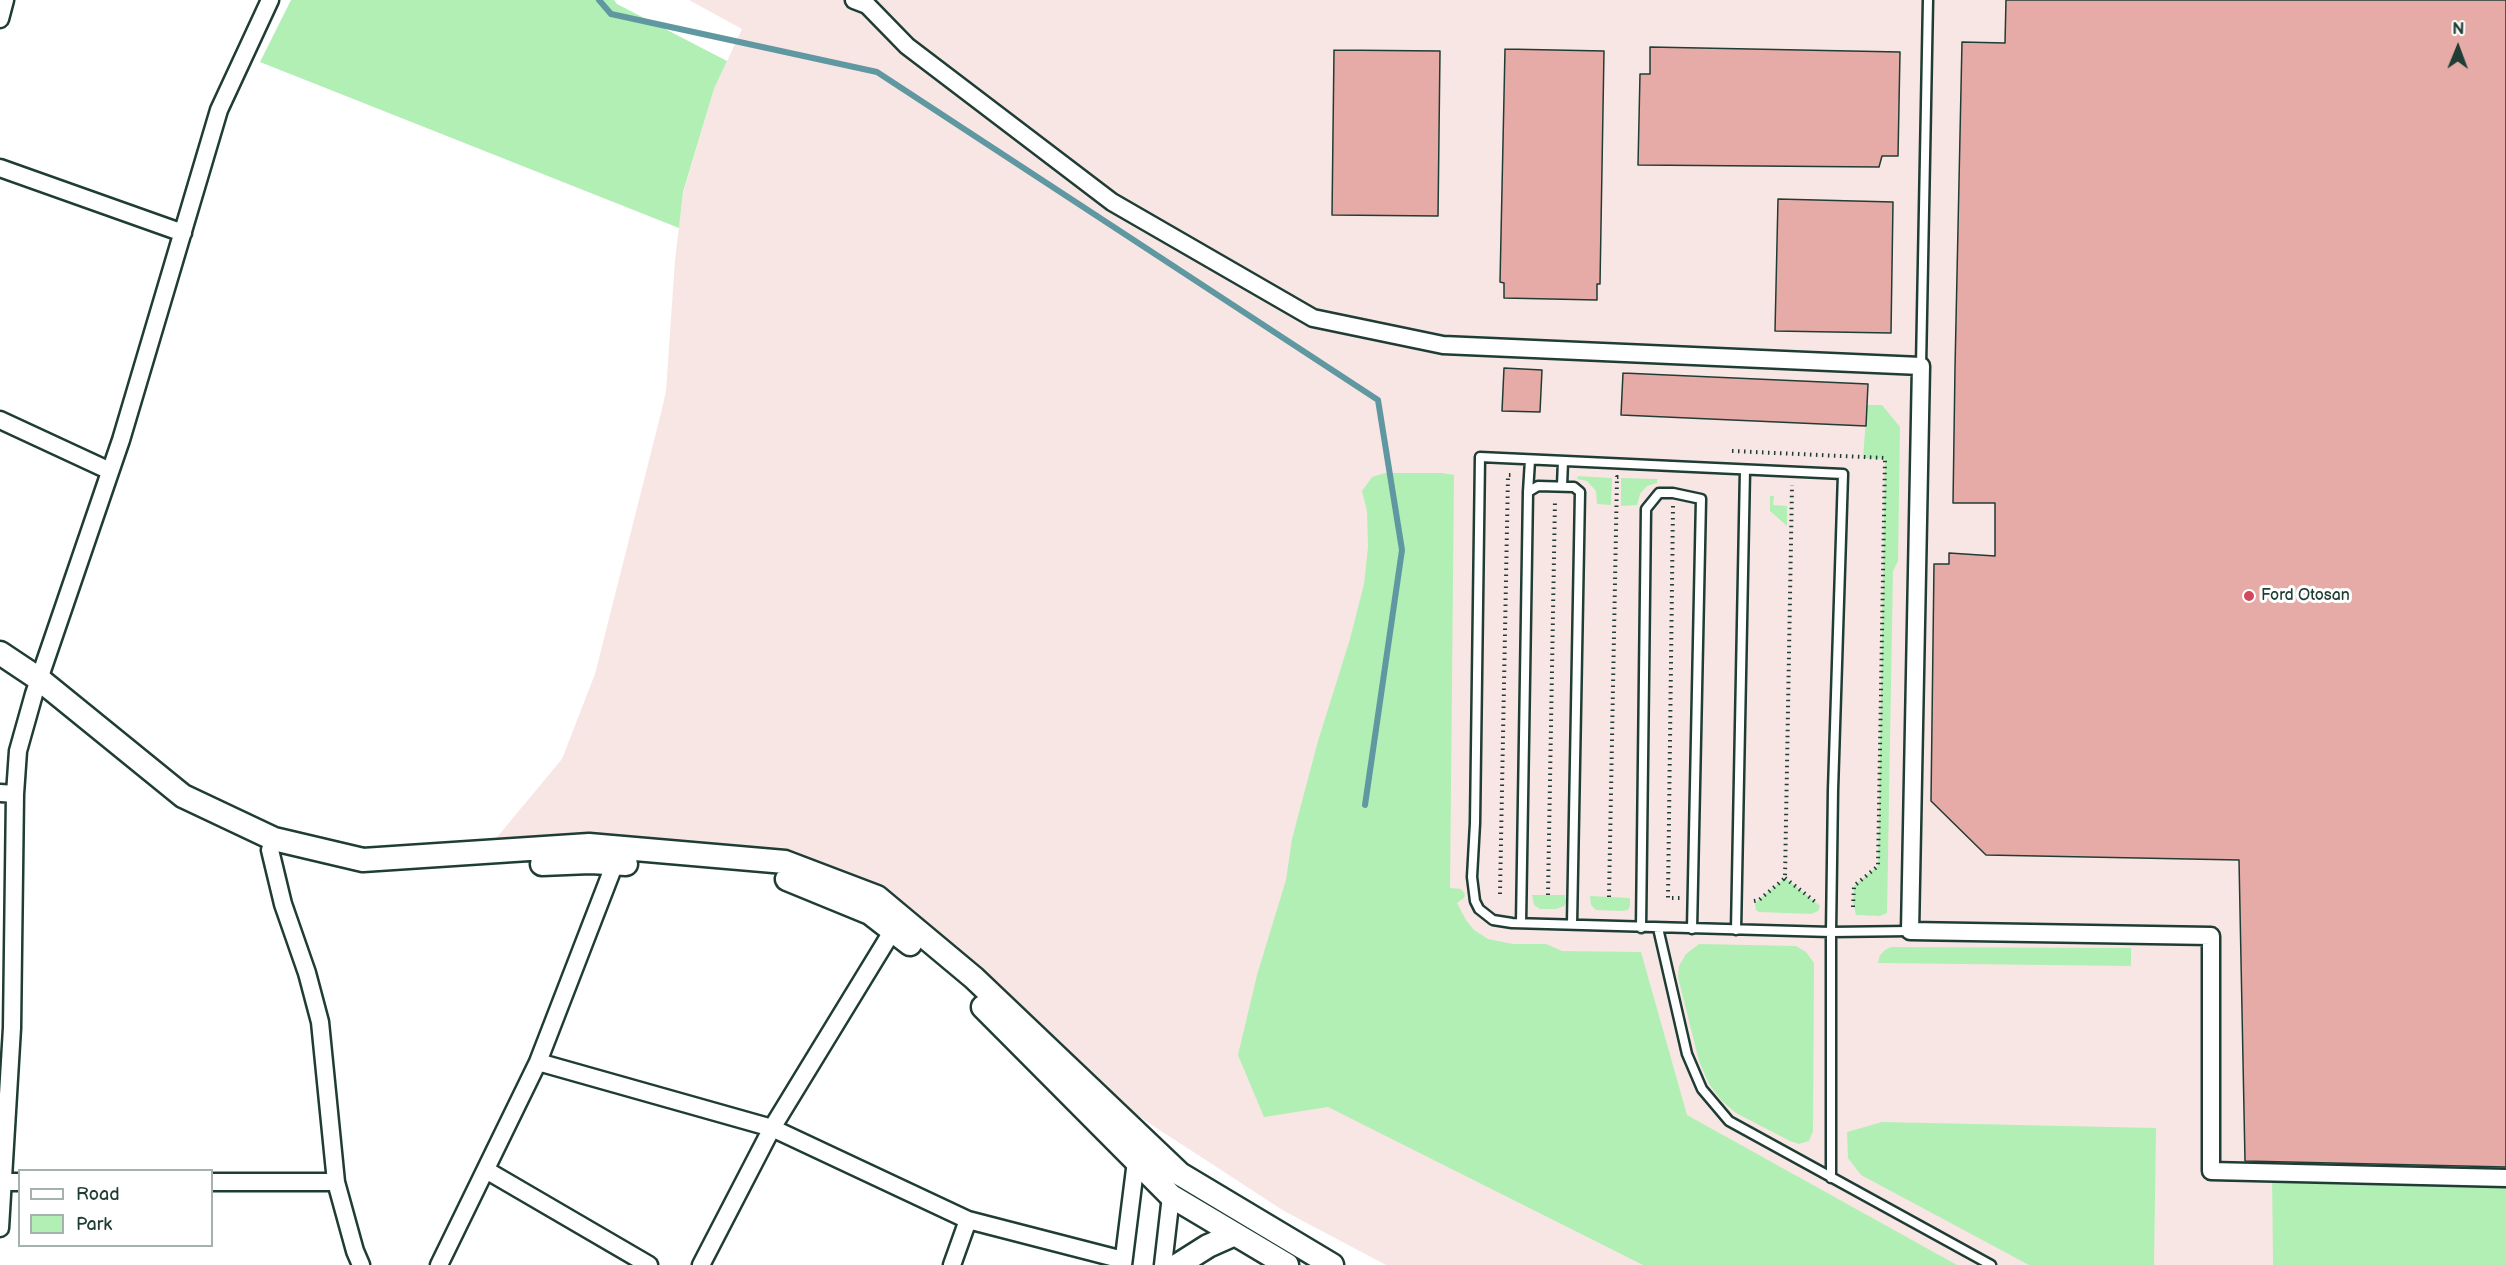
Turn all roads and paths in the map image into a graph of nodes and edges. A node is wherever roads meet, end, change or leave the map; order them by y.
1 (5, 0) edge
2 (270, 0) edge
3 (854, 0) edge
4 (1928, 0) edge
5 (0, 19) edge
6 (0, 168) edge
7 (183, 233) junction
8 (1921, 366) junction
9 (0, 420) edge
10 (1732, 451) dead end
11 (1530, 460) junction
12 (1563, 461) junction
13 (1745, 470) junction
14 (110, 471) junction
15 (1793, 472) junction
16 (1529, 475) junction
17 (1628, 477) dead end
18 (1558, 486) junction
19 (1528, 492) junction
20 (1673, 493) junction
21 (0, 654) edge
22 (0, 672) edge
23 (36, 686) junction
24 (8, 794) edge
25 (270, 850) junction
26 (615, 863) junction
27 (1785, 878) junction
28 (1500, 894) dead end
29 (1548, 895) dead end
30 (1609, 897) dead end
31 (1684, 898) dead end
32 (1754, 901) dead end
33 (1820, 906) dead end
34 (1853, 907) dead end
35 (1521, 923) junction
36 (1572, 924) junction
37 (1641, 928) junction
38 (1658, 928) junction
39 (1692, 929) junction
40 (893, 930) junction
41 (1736, 930) junction
42 (1910, 931) junction
43 (1831, 932) junction
44 (6, 1028) edge
45 (538, 1062) junction
46 (772, 1128) junction
47 (1137, 1161) junction
48 (486, 1170) junction
49 (1831, 1178) junction
50 (2506, 1178) edge
51 (11, 1182) edge
52 (213, 1182) edge
53 (336, 1182) junction
54 (1171, 1196) junction
55 (968, 1220) junction
56 (0, 1228) edge
57 (1235, 1234) junction
58 (1123, 1262) edge
59 (361, 1265) edge
60 (439, 1265) edge
61 (649, 1265) edge
62 (701, 1265) edge
63 (952, 1265) edge
64 (1163, 1265) edge
65 (1178, 1265) edge
66 (1287, 1265) edge
67 (1332, 1265) edge
68 (1991, 1265) edge

1 - 5 street
2 - 7 street
3 - 8 street
4 - 8 lane
6 - 7 street
7 - 14 street
8 - 42 street
9 - 14 street
10 - 34 path
11 - 12 lane
11 - 16 lane
11 - 35 lane
12 - 13 lane
12 - 18 lane
13 - 15 lane
13 - 41 lane
14 - 23 street
15 - 27 path
15 - 43 lane
16 - 19 lane
16 - 28 path
17 - 30 path
18 - 19 lane
18 - 29 path
18 - 36 lane
19 - 35 lane
20 - 31 path
20 - 37 lane
20 - 39 lane
21 - 23 main road
22 - 23 main road
23 - 24 street
23 - 25 main road
23 - 67 main road
24 - 44 street
25 - 26 main road
25 - 53 street
26 - 40 main road
26 - 45 street
27 - 32 path
27 - 33 path
35 - 36 lane
36 - 37 lane
37 - 38 lane
38 - 39 lane
38 - 49 lane
39 - 41 lane
40 - 46 street
40 - 47 main road
41 - 43 lane
42 - 43 lane
42 - 50 street
43 - 49 lane
44 - 51 street
45 - 46 street
45 - 48 street
46 - 55 street
46 - 62 street
47 - 54 main road
47 - 58 street
48 - 60 street
48 - 61 street
49 - 68 lane
51 - 56 street
52 - 53 street
53 - 59 street
54 - 57 main road
54 - 64 street
55 - 58 street
55 - 63 street
57 - 65 main road
57 - 66 main road

